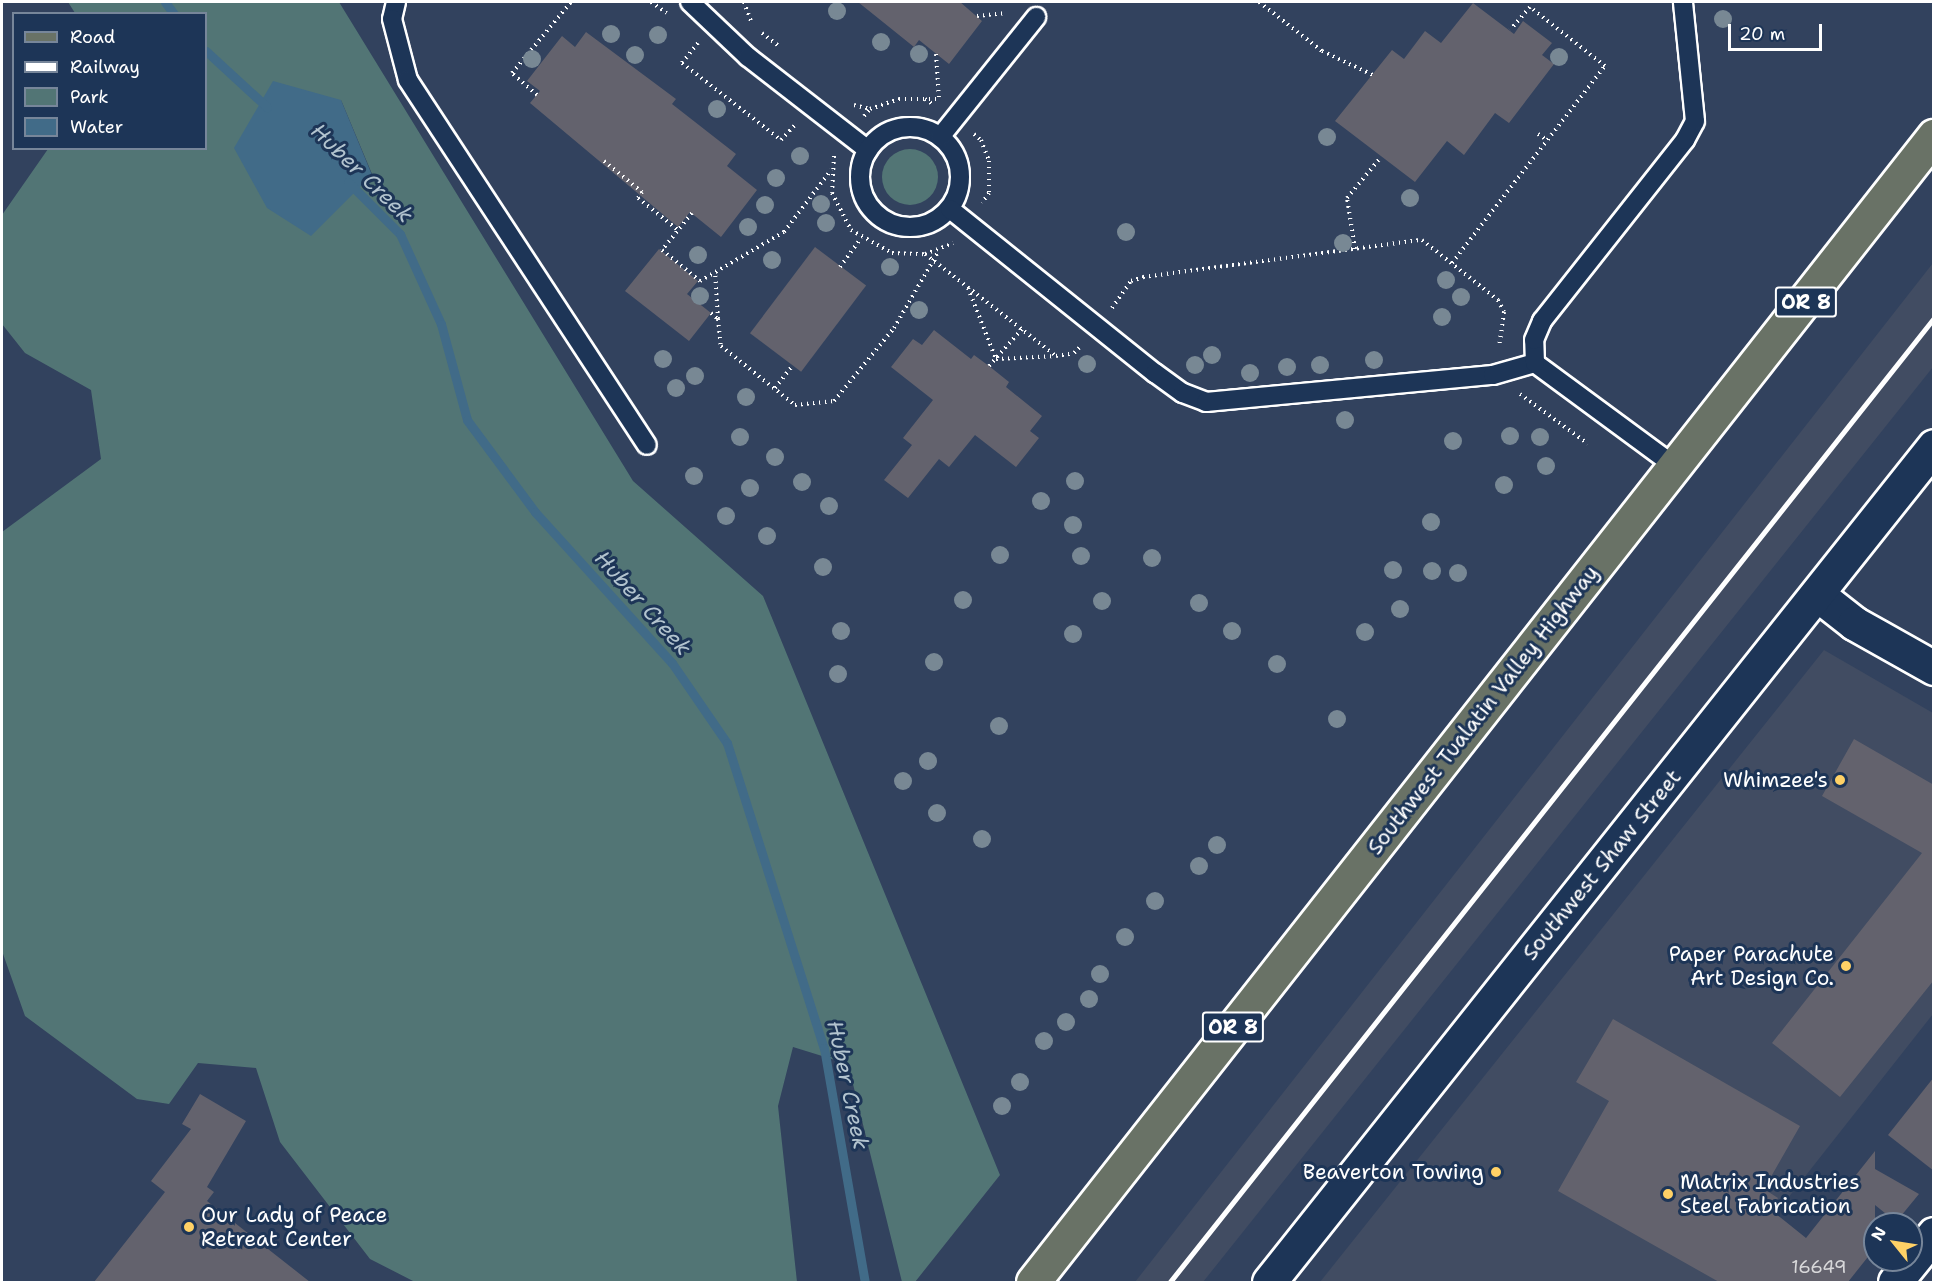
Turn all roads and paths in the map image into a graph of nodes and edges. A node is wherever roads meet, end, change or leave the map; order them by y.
1 (396, 2) edge
2 (570, 2) edge
3 (651, 2) edge
4 (690, 2) edge
5 (744, 2) edge
6 (1259, 2) edge
7 (1683, 2) edge
8 (1012, 7) dead end
9 (1008, 13) junction
10 (977, 16) dead end
11 (1036, 17) dead end
12 (676, 21) dead end
13 (1001, 21) dead end
14 (1510, 30) dead end
15 (692, 33) dead end
16 (790, 54) dead end
17 (936, 54) dead end
18 (1373, 75) dead end
19 (946, 90) dead end
20 (537, 95) dead end
21 (845, 98) dead end
22 (939, 98) junction
23 (925, 99) junction
24 (870, 109) junction
25 (953, 119) junction
26 (802, 121) dead end
27 (849, 134) junction
28 (1538, 134) dead end
29 (1934, 136) edge
30 (940, 137) junction
31 (1547, 140) junction
32 (868, 150) junction
33 (831, 151) dead end
34 (1381, 157) dead end
35 (833, 158) junction
36 (604, 161) dead end
37 (832, 170) junction
38 (950, 208) junction
39 (692, 213) dead end
40 (966, 221) junction
41 (678, 230) junction
42 (861, 238) junction
43 (1355, 249) junction
44 (938, 252) junction
45 (925, 254) junction
46 (933, 260) junction
47 (1452, 263) junction
48 (840, 267) dead end
49 (715, 272) junction
50 (967, 286) junction
51 (711, 313) dead end
52 (718, 319) junction
53 (1097, 327) junction
54 (1022, 330) junction
55 (1056, 356) junction
56 (996, 359) junction
57 (1535, 363) junction
58 (793, 365) dead end
59 (989, 366) dead end
60 (1493, 375) junction
61 (775, 388) junction
62 (1588, 444) dead end
63 (647, 445) dead end
64 (1934, 446) edge
65 (1676, 467) junction
66 (1817, 594) junction
67 (1934, 668) edge
68 (1931, 1242) edge
69 (1033, 1282) edge
70 (1269, 1282) edge
71 (1895, 1282) edge

1 - 63 lane
2 - 20 path
3 - 12 path
4 - 27 lane
5 - 16 path
6 - 18 path
7 - 57 lane
8 - 9 path
9 - 10 path
9 - 13 path
11 - 25 lane
14 - 31 path
15 - 26 path
17 - 22 path
19 - 22 path
21 - 24 path
22 - 23 path
23 - 24 path
23 - 25 path
24 - 27 path
25 - 30 lane
25 - 40 path
27 - 32 lane
27 - 35 path
28 - 31 path
29 - 65 main road, Southwest Tualatin Valley Highway / OR 8
30 - 32 lane
30 - 38 lane
31 - 47 path
32 - 38 lane
33 - 35 path
34 - 43 path
35 - 37 path
36 - 41 path
37 - 42 path
37 - 49 path
38 - 40 lane
39 - 41 path
40 - 44 path
40 - 53 lane
41 - 49 path
42 - 45 path
42 - 48 path
43 - 47 path
43 - 53 path
44 - 45 path
44 - 46 path
45 - 46 path
46 - 50 path
46 - 61 path
47 - 60 path
49 - 52 path
50 - 54 path
50 - 56 path
51 - 52 path
52 - 61 path
53 - 55 path
53 - 60 lane
54 - 55 path
54 - 56 path
55 - 56 path
56 - 59 path
57 - 60 lane
57 - 65 lane
58 - 61 path
60 - 62 path
64 - 66 street, Southwest Shaw Street
65 - 69 main road, Southwest Tualatin Valley Highway / OR 8
66 - 67 street
66 - 70 street, Southwest Shaw Street
68 - 71 street

